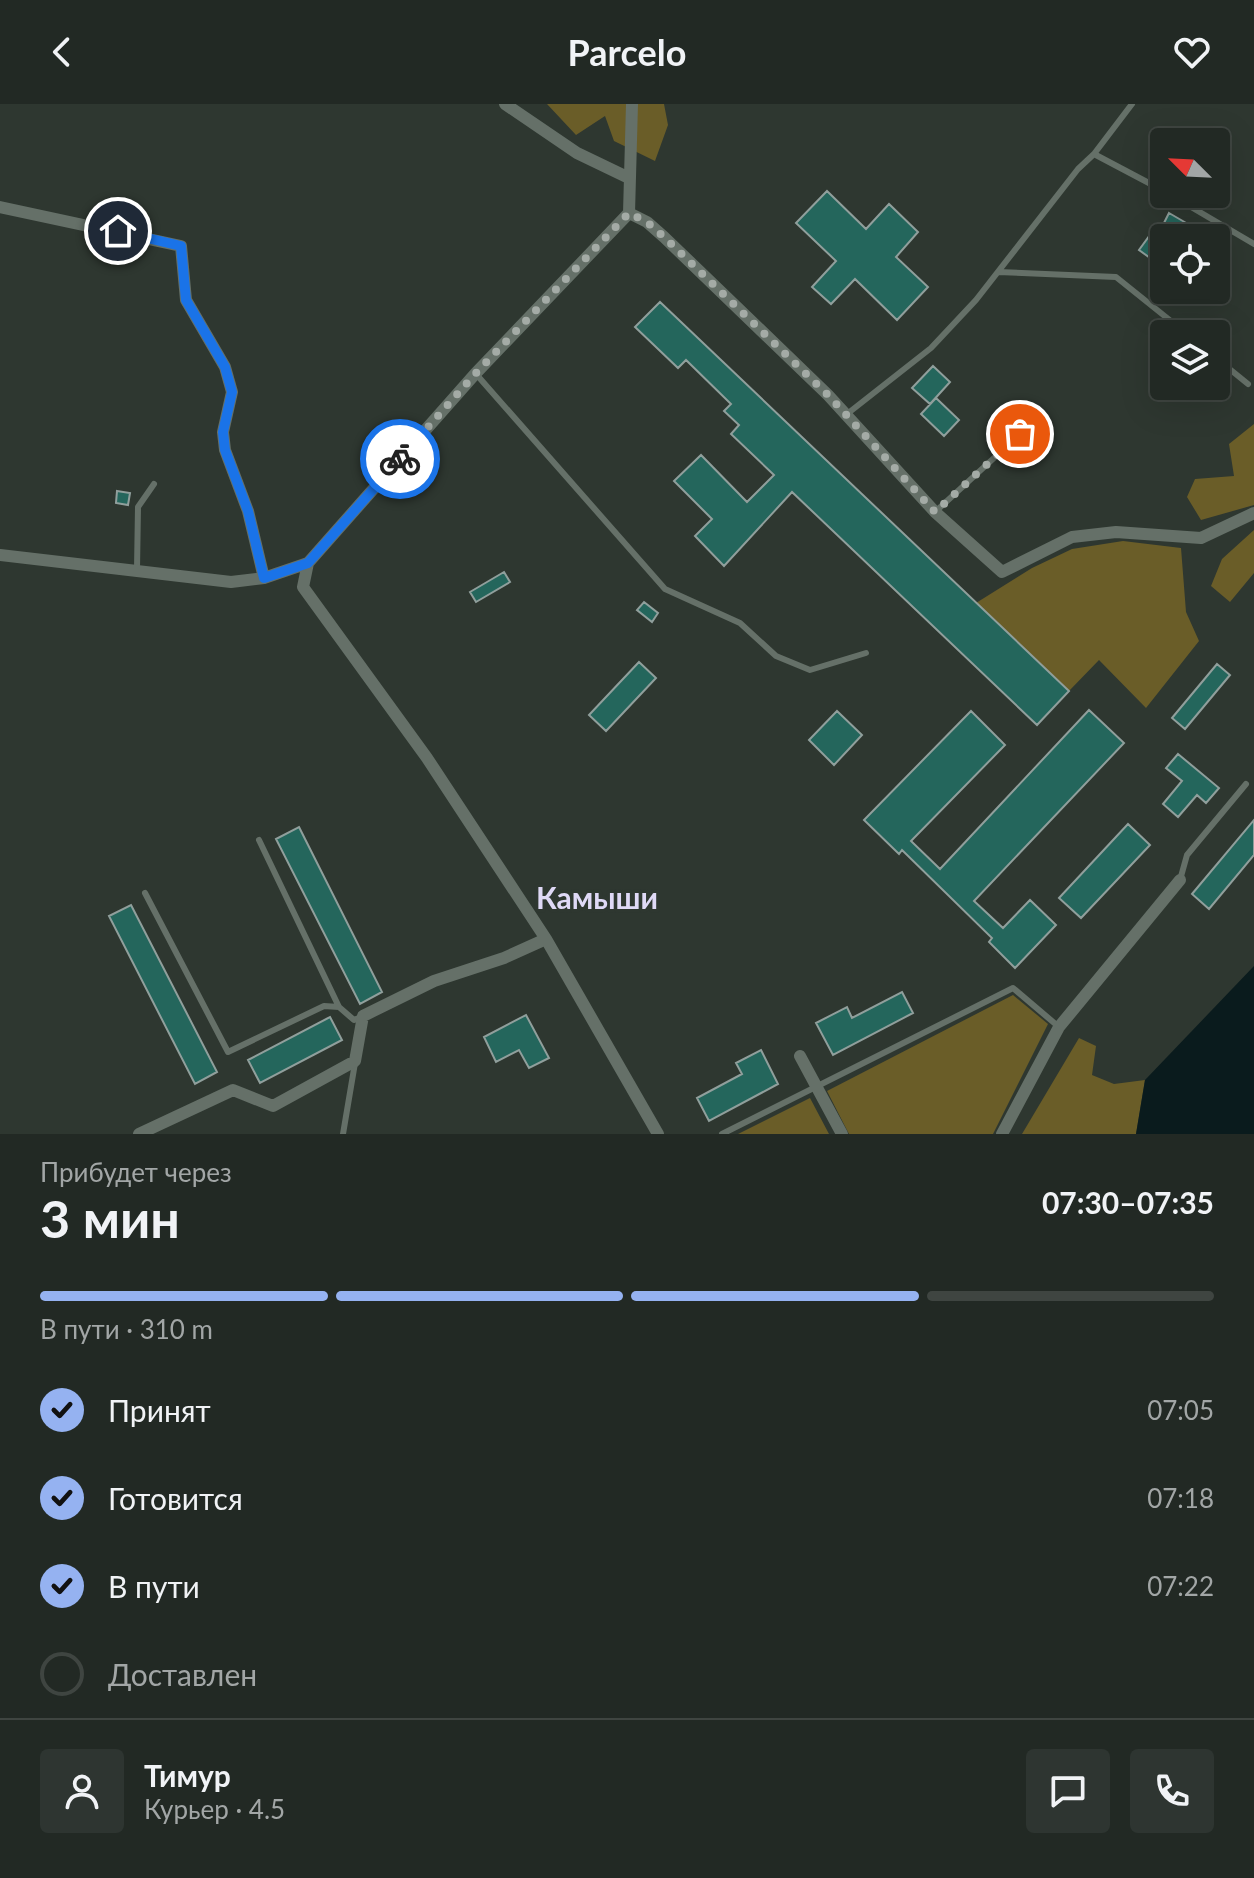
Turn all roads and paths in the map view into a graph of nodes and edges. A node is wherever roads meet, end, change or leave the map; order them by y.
1 (505, 104) edge
2 (1132, 104) edge
3 (633, 105) edge
4 (1094, 154) junction
5 (629, 178) junction
6 (1150, 184) edge
7 (0, 207) edge
8 (1193, 208) edge
9 (629, 213) junction
10 (1254, 244) edge
11 (998, 272) junction
12 (1170, 320) edge
13 (1230, 369) edge
14 (475, 374) junction
15 (1248, 384) dead end
16 (847, 415) junction
17 (1041, 415) dead end
18 (154, 484) dead end
19 (935, 512) junction
20 (1254, 513) edge
21 (0, 555) edge
22 (308, 563) junction
23 (137, 569) junction
24 (264, 578) junction
25 (866, 653) dead end
26 (1246, 784) dead end
27 (259, 840) dead end
28 (1180, 880) joint
29 (145, 893) dead end
30 (546, 939) junction
31 (339, 1007) junction
32 (363, 1016) junction
33 (1059, 1027) junction
34 (800, 1056) dead end
35 (355, 1061) junction
36 (817, 1085) junction
37 (840, 1131) edge
38 (139, 1134) edge
39 (343, 1134) edge
40 (658, 1134) edge
41 (722, 1134) edge
42 (824, 1134) edge
43 (1002, 1134) edge

1 - 5 street
2 - 4 lane
3 - 5 street
4 - 6 lane
4 - 11 lane
5 - 9 street
7 - 24 street
8 - 10 lane
9 - 14 street
9 - 16 street
11 - 12 lane
11 - 16 lane
13 - 15 lane
14 - 22 street
14 - 25 lane
16 - 19 street
17 - 19 lane
18 - 23 lane
19 - 20 street
21 - 23 street
22 - 24 street
22 - 30 street
23 - 24 street
26 - 28 lane
27 - 31 lane
28 - 33 street
29 - 31 lane
30 - 32 street
30 - 40 street
31 - 32 lane
32 - 35 street
33 - 36 lane
33 - 43 street
34 - 36 street
35 - 38 street
35 - 39 lane
36 - 37 street
36 - 41 lane
37 - 42 street

